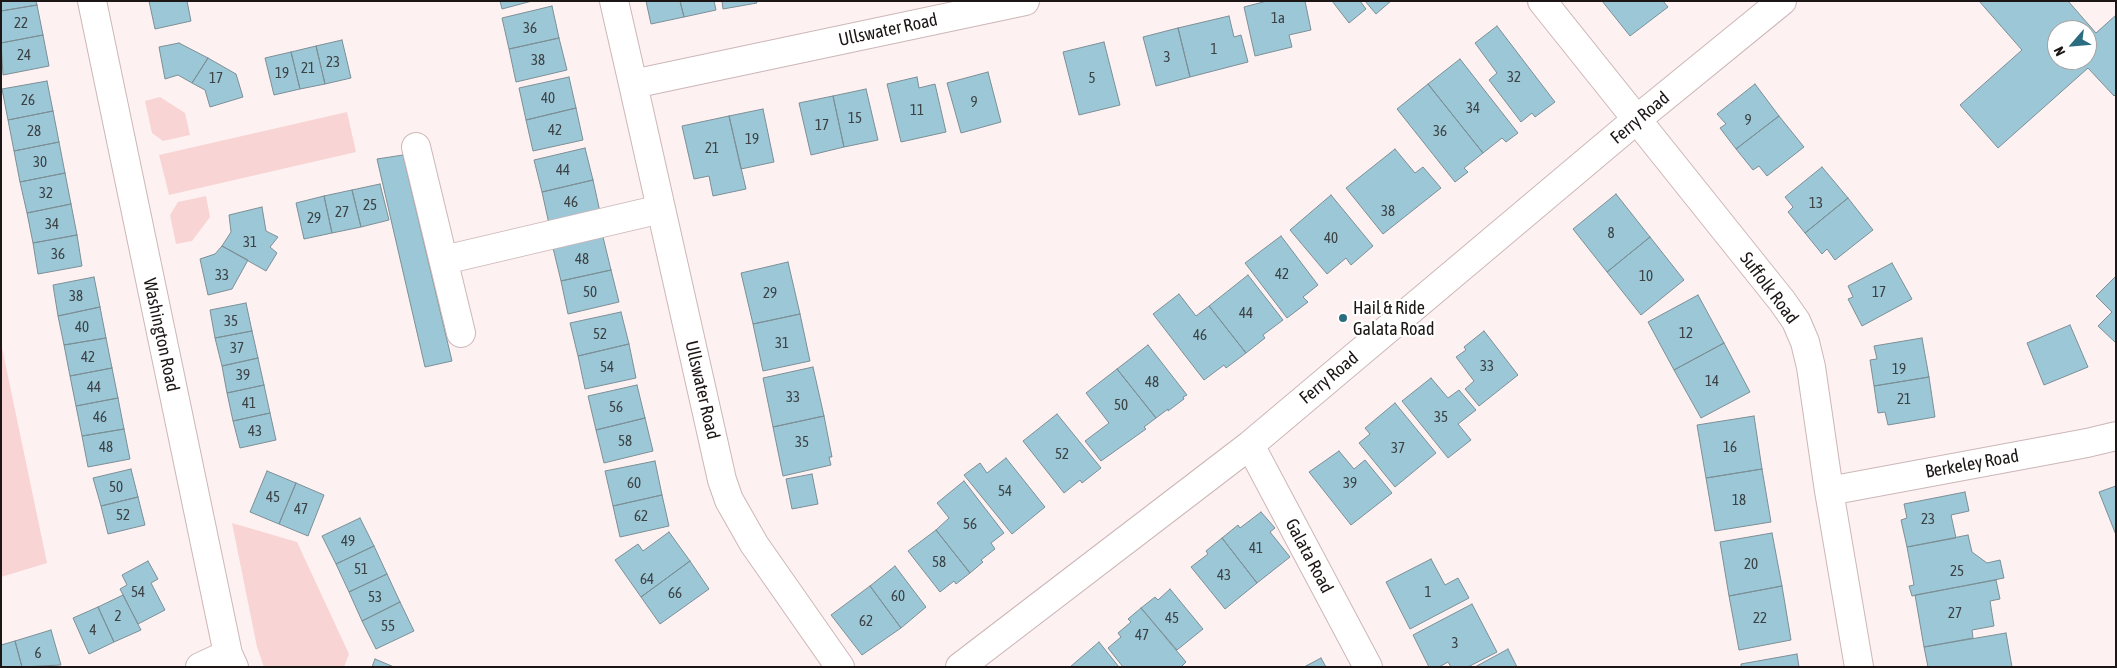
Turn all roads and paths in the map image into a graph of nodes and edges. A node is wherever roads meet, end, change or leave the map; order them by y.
1 (92, 1) edge
2 (614, 1) edge
3 (1025, 1) edge
4 (1542, 1) edge
5 (1782, 1) edge
6 (633, 84) junction
7 (1636, 120) junction
8 (416, 146) dead end
9 (661, 209) junction
10 (444, 260) junction
11 (461, 333) dead end
12 (2116, 436) edge
13 (1250, 445) junction
14 (1829, 490) junction
15 (231, 660) edge
16 (965, 665) edge
17 (200, 667) edge
18 (840, 667) edge
19 (1368, 667) edge
20 (1859, 667) edge

1 - 15 street, Washington Road
2 - 6 street, Ullswater Road
3 - 6 street, Ullswater Road
4 - 7 street, Suffolk Road
5 - 7 street, Ferry Road
6 - 9 street, Ullswater Road
7 - 13 street, Ferry Road
7 - 14 street, Suffolk Road
8 - 10 street
9 - 10 street
9 - 18 street, Ullswater Road
10 - 11 street
12 - 14 street, Berkeley Road
13 - 16 street, Ferry Road
13 - 19 street, Galata Road
14 - 20 street, Suffolk Road
15 - 17 street

